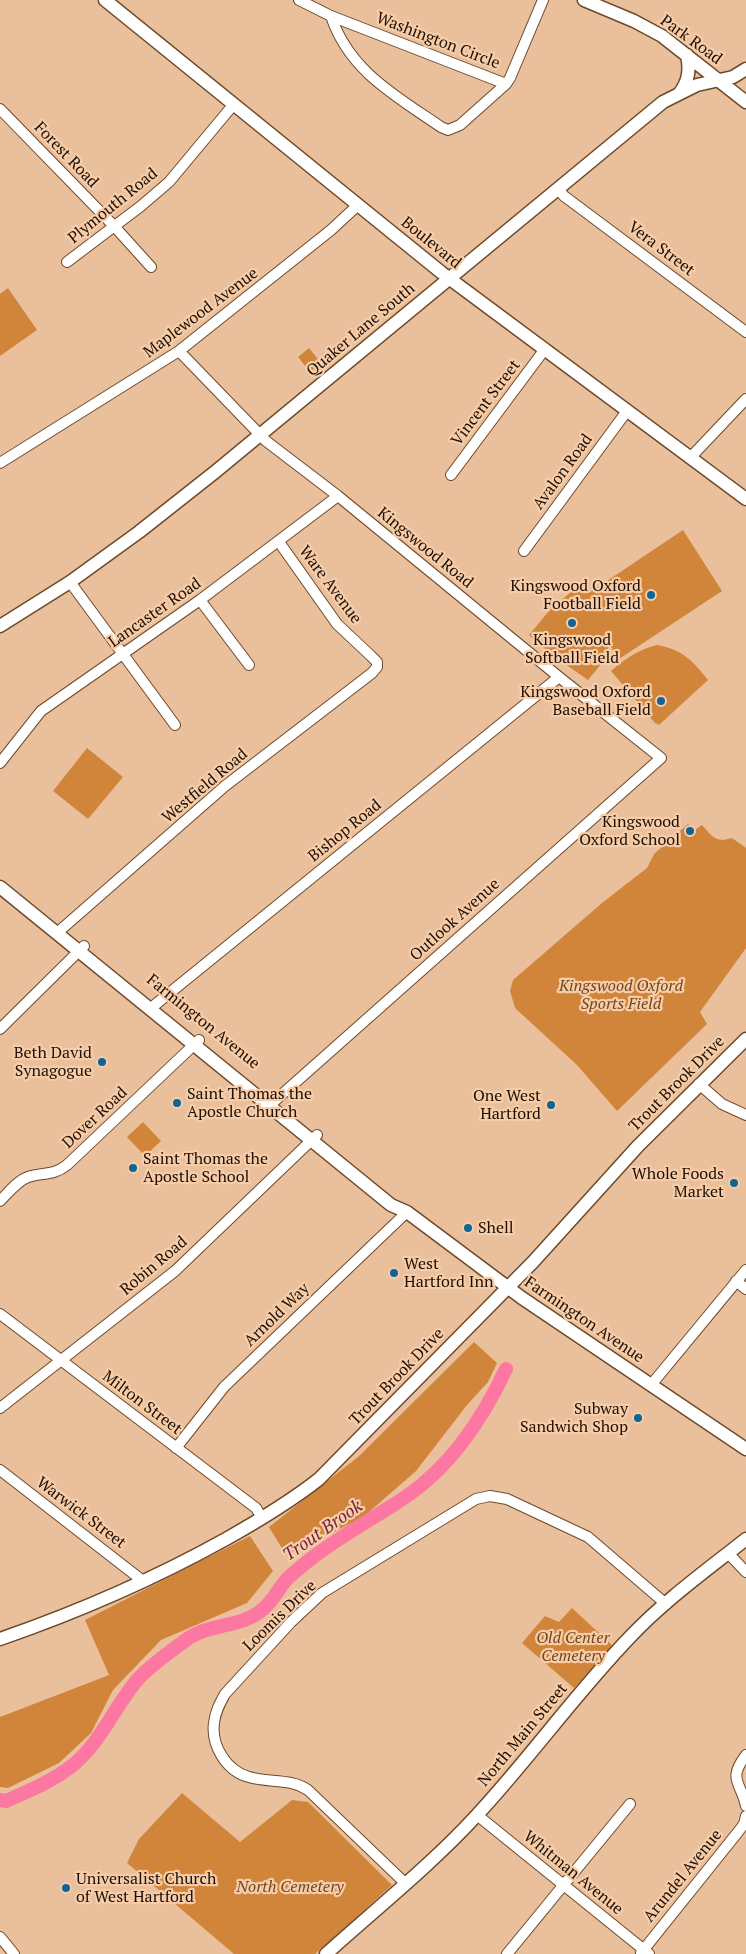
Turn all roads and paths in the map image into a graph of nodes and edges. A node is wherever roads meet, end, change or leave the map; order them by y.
1 (105, 0) edge
2 (299, 0) edge
3 (543, 0) edge
4 (584, 0) edge
5 (332, 16) junction
6 (688, 55) junction
7 (746, 69) edge
8 (719, 81) junction
9 (506, 84) junction
10 (679, 94) junction
11 (746, 102) edge
12 (234, 104) junction
13 (0, 109) edge
14 (559, 190) junction
15 (358, 205) junction
16 (114, 226) junction
17 (67, 262) dead end
18 (151, 267) dead end
19 (449, 279) junction
20 (746, 332) edge
21 (544, 349) junction
22 (179, 351) junction
23 (746, 399) edge
24 (627, 411) junction
25 (259, 435) junction
26 (690, 458) junction
27 (0, 463) edge
28 (451, 475) dead end
29 (338, 496) junction
30 (746, 499) edge
31 (279, 542) junction
32 (524, 551) dead end
33 (70, 582) junction
34 (200, 600) junction
35 (0, 626) edge
36 (124, 654) junction
37 (249, 665) dead end
38 (377, 668) joint
39 (559, 677) junction
40 (175, 725) dead end
41 (661, 758) joint
42 (0, 763) edge
43 (0, 878) edge
44 (0, 887) edge
45 (60, 931) junction
46 (82, 949) junction
47 (153, 1006) junction
48 (0, 1028) edge
49 (746, 1039) edge
50 (197, 1042) junction
51 (699, 1084) junction
52 (272, 1103) junction
53 (746, 1115) edge
54 (315, 1137) junction
55 (0, 1200) edge
56 (407, 1212) junction
57 (746, 1270) edge
58 (736, 1281) junction
59 (507, 1287) junction
60 (746, 1289) edge
61 (0, 1314) edge
62 (60, 1360) junction
63 (651, 1385) junction
64 (0, 1408) edge
65 (176, 1448) junction
66 (746, 1449) edge
67 (0, 1470) edge
68 (262, 1518) junction
69 (746, 1539) edge
70 (728, 1553) junction
71 (746, 1572) edge
72 (143, 1581) junction
73 (666, 1604) junction
74 (0, 1639) edge
75 (746, 1755) edge
76 (630, 1804) dead end
77 (746, 1806) edge
78 (477, 1815) junction
79 (746, 1816) edge
80 (405, 1883) junction
81 (563, 1884) junction
82 (0, 1937) edge
83 (644, 1952) edge
84 (14, 1954) edge
85 (326, 1954) edge
86 (507, 1954) edge

1 - 12 main road, Boulevard
2 - 5 street, Washington Circle
3 - 9 street, Washington Circle
4 - 6 main road, Park Road
5 - 9 street, Washington Circle
5 - 9 street, Washington Circle
6 - 8 main road, Park Road
6 - 10 main road
7 - 8 main road, Quaker Lane South
8 - 10 main road, Quaker Lane South
8 - 11 main road, Park Road
10 - 14 main road, Quaker Lane South
12 - 15 main road, Boulevard
12 - 16 street, Plymouth Road
13 - 16 street, Forest Road
14 - 19 main road, Quaker Lane South
14 - 20 street, Vera Street
15 - 19 main road, Boulevard
15 - 22 street, Maplewood Avenue
16 - 17 street, Plymouth Road
16 - 18 street, Forest Road
19 - 21 main road, Boulevard
19 - 25 main road, Quaker Lane South
21 - 24 main road, Boulevard
21 - 28 street, Vincent Street
22 - 25 street, Kingswood Road
22 - 27 street, Maplewood Avenue
23 - 26 street
24 - 26 main road, Boulevard
24 - 32 street, Avalon Road
25 - 29 street, Kingswood Road
25 - 33 main road, Quaker Lane South
26 - 30 main road, Boulevard
29 - 31 street, Lancaster Road
29 - 39 street, Kingswood Road
31 - 34 street, Lancaster Road
31 - 38 street, Ware Avenue
33 - 35 main road, Quaker Lane South
33 - 36 street
34 - 36 street, Lancaster Road
34 - 37 street
36 - 40 street
36 - 42 street, Lancaster Road
38 - 45 street, Westfield Road
39 - 41 street, Kingswood Road
39 - 47 street, Bishop Road
41 - 52 street, Outlook Avenue
43 - 45 main road, Farmington Avenue
44 - 45 main road, Farmington Avenue
45 - 46 main road, Farmington Avenue
46 - 47 main road, Farmington Avenue
46 - 48 street
47 - 50 main road, Farmington Avenue
49 - 51 main road, Trout Brook Drive
50 - 52 main road, Farmington Avenue
50 - 55 street, Dover Road
51 - 53 street
51 - 59 main road, Trout Brook Drive
52 - 54 main road, Farmington Avenue
54 - 56 main road, Farmington Avenue
54 - 62 street, Robin Road
56 - 59 main road, Farmington Avenue
56 - 65 street, Arnold Way
57 - 58 street
58 - 60 street
58 - 63 street
59 - 63 main road, Farmington Avenue
59 - 68 main road, Trout Brook Drive
61 - 62 street, Milton Street
62 - 64 street, Robin Road
62 - 65 street, Milton Street
63 - 66 main road, Farmington Avenue
65 - 68 street, Milton Street
67 - 72 street, Warwick Street
68 - 72 main road, Trout Brook Drive
69 - 70 main road, North Main Street
70 - 71 street
70 - 73 main road, North Main Street
72 - 74 main road, Trout Brook Drive
73 - 78 main road, North Main Street
73 - 80 street, Loomis Drive
75 - 77 street
76 - 81 street
78 - 80 main road, North Main Street
78 - 81 street, Whitman Avenue
79 - 83 street, Arundel Avenue
80 - 85 main road, North Main Street
81 - 83 street, Whitman Avenue
81 - 86 street
82 - 84 street

